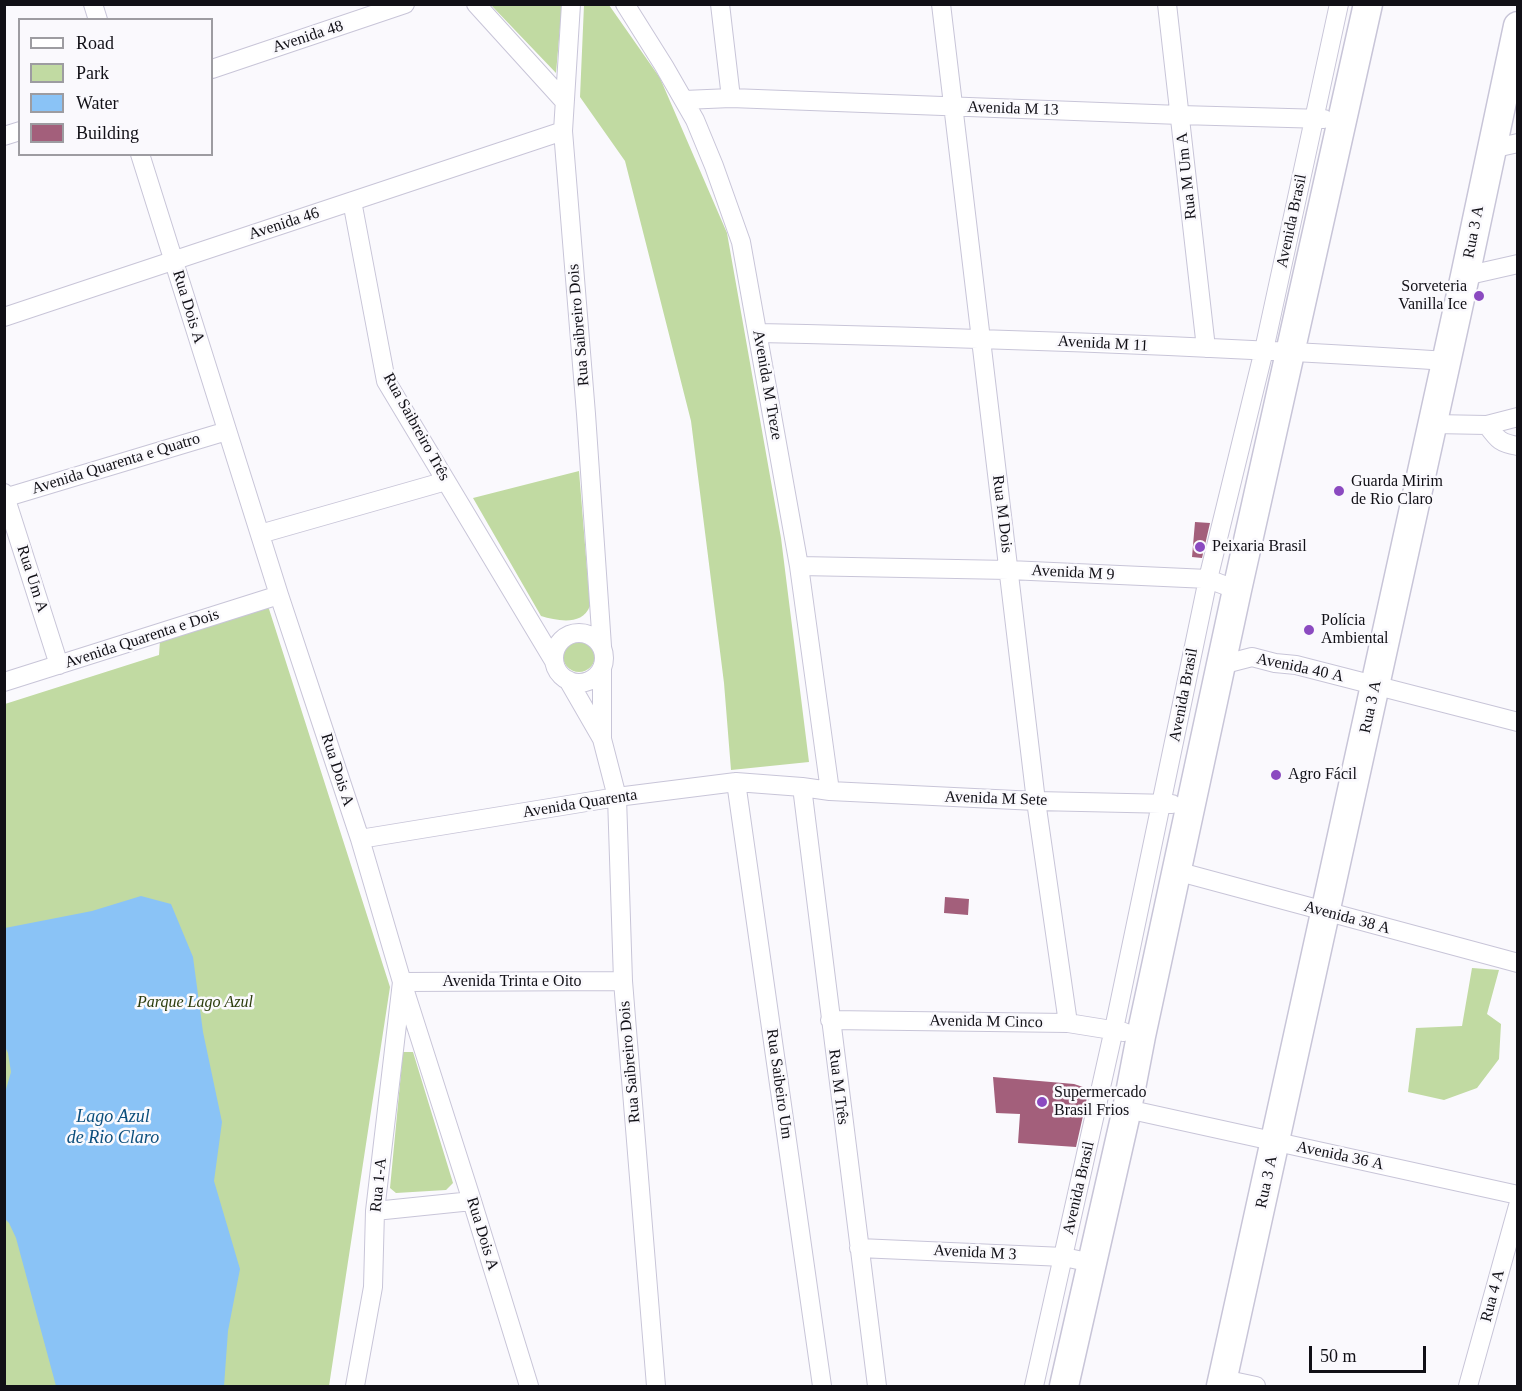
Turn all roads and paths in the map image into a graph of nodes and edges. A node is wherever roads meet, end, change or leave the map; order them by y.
1 (405, 4) edge
2 (476, 4) edge
3 (571, 4) edge
4 (625, 4) edge
5 (720, 4) edge
6 (941, 4) edge
7 (1167, 4) edge
8 (1339, 4) edge
9 (1368, 4) edge
10 (1518, 26) edge
11 (213, 69) edge
12 (732, 98) junction
13 (684, 100) junction
14 (564, 101) junction
15 (953, 107) junction
16 (1180, 115) junction
17 (1343, 118) junction
18 (1314, 119) junction
19 (563, 131) junction
20 (1504, 146) edge
21 (141, 156) edge
22 (352, 201) junction
23 (173, 260) junction
24 (1518, 264) edge
25 (1466, 276) junction
26 (4, 317) edge
27 (758, 333) junction
28 (980, 338) junction
29 (1206, 348) junction
30 (1278, 351) junction
31 (1447, 361) junction
32 (1518, 417) edge
33 (1433, 424) junction
34 (1487, 425) junction
35 (227, 431) junction
36 (1518, 446) edge
37 (446, 481) junction
38 (5, 496) edge
39 (260, 534) junction
40 (800, 566) junction
41 (1009, 570) junction
42 (1208, 579) junction
43 (1237, 590) junction
44 (279, 595) junction
45 (602, 646) junction
46 (556, 653) junction
47 (59, 665) junction
48 (1221, 665) junction
49 (602, 670) junction
50 (568, 680) junction
51 (4, 682) edge
52 (1376, 685) junction
53 (1518, 722) edge
54 (602, 739) junction
55 (736, 782) junction
56 (802, 787) junction
57 (830, 791) junction
58 (617, 797) junction
59 (1036, 801) junction
60 (1176, 804) junction
61 (360, 839) junction
62 (1176, 871) junction
63 (1326, 912) junction
64 (1518, 963) edge
65 (623, 981) junction
66 (402, 982) junction
67 (830, 1020) junction
68 (1068, 1023) junction
69 (1128, 1032) junction
70 (1127, 1109) junction
71 (1276, 1142) junction
72 (1518, 1195) edge
73 (472, 1201) junction
74 (1518, 1206) edge
75 (375, 1211) junction
76 (858, 1248) junction
77 (1064, 1257) junction
78 (1092, 1263) junction
79 (1222, 1382) edge
80 (355, 1386) edge
81 (530, 1386) edge
82 (656, 1386) edge
83 (822, 1386) edge
84 (877, 1386) edge
85 (1034, 1386) edge
86 (1064, 1386) edge
87 (1256, 1386) edge
88 (1468, 1386) edge

1 - 11 street, Avenida 48
2 - 14 street
3 - 14 street, Rua Saibreiro Dois
4 - 13 street, Avenida M Treze
5 - 12 street
6 - 15 street, Rua M Dois
7 - 16 street, Rua M Um A
8 - 18 street, Avenida Brasil
9 - 17 main road, Avenida Brasil
10 - 20 main road, Rua 3 A
12 - 13 street, Avenida M 13
12 - 15 street, Avenida M 13
13 - 27 street, Avenida M Treze
14 - 19 street, Rua Saibreiro Dois
15 - 16 street, Avenida M 13
15 - 28 street, Rua M Dois
16 - 18 street, Avenida M 13
16 - 29 street, Rua M Um A
17 - 18 street, Avenida M 13
17 - 30 main road, Avenida Brasil
18 - 30 street, Avenida Brasil
19 - 22 street, Avenida 46
19 - 45 street, Rua Saibreiro Dois
20 - 25 main road, Rua 3 A
21 - 23 street, Rua Dois A
22 - 23 street, Avenida 46
22 - 37 street, Rua Saibreiro Três
23 - 26 street, Avenida 46
23 - 35 street, Rua Dois A
24 - 25 street
25 - 31 main road, Rua 3 A
27 - 28 street, Avenida M 11
27 - 40 street, Avenida M Treze
28 - 29 street, Avenida M 11
28 - 41 street, Rua M Dois
29 - 30 street, Avenida M 11
30 - 31 street, Avenida M 11
30 - 42 street, Avenida Brasil
30 - 43 main road, Avenida Brasil
31 - 33 main road, Rua 3 A
32 - 34 street
33 - 34 street
33 - 52 main road, Rua 3 A
34 - 36 street
35 - 38 street, Avenida Quarenta e Quatro
35 - 39 street, Rua Dois A
37 - 39 street
37 - 46 street, Rua Saibreiro Três
38 - 47 street, Rua Um A
39 - 44 street, Rua Dois A
40 - 41 street, Avenida M 9
40 - 57 street, Avenida M Treze
41 - 42 street, Avenida M 9
41 - 59 street, Rua M Dois
42 - 43 street, Avenida M 9
42 - 60 street, Avenida Brasil
43 - 48 main road, Avenida Brasil
44 - 47 street, Avenida Quarenta e Dois
44 - 61 street, Rua Dois A
45 - 46 street
45 - 49 street
46 - 50 street
47 - 51 street, Avenida Quarenta e Dois
48 - 52 street, Avenida 40 A
48 - 60 main road, Avenida Brasil
49 - 50 street
49 - 54 street, Rua Saibreiro Dois
50 - 54 street, Rua Saibreiro Dois
52 - 53 street, Avenida 40 A
52 - 63 main road, Rua 3 A
54 - 58 street, Rua Saibreiro Dois
55 - 56 street, Avenida Quarenta
55 - 58 street, Avenida Quarenta
55 - 83 street, Rua Saibeiro Um
56 - 57 street, Avenida M Sete
56 - 67 street, Rua M Três
57 - 59 street, Avenida M Sete
58 - 61 street, Avenida Quarenta
58 - 65 street, Rua Saibreiro Dois
59 - 60 street, Avenida M Sete
59 - 68 street, Rua M Dois
60 - 62 main road, Avenida Brasil
60 - 69 street, Avenida Brasil
61 - 66 street, Rua Dois A
62 - 63 street, Avenida 38 A
62 - 69 main road, Avenida Brasil
63 - 64 street, Avenida 38 A
63 - 71 main road, Rua 3 A
65 - 66 street, Avenida Trinta e Oito
65 - 82 street, Rua Saibreiro Dois
66 - 73 street, Rua Dois A
66 - 75 street, Rua 1-A
67 - 68 street, Avenida M Cinco
67 - 76 street, Rua M Três
68 - 69 street, Avenida M Cinco
69 - 70 main road, Avenida Brasil
69 - 77 street, Avenida Brasil
70 - 71 street, Avenida 36 A
70 - 78 main road, Avenida Brasil
71 - 72 street, Avenida 36 A
71 - 79 main road, Rua 3 A
73 - 75 street
73 - 81 street, Rua Dois A
74 - 88 street, Rua 4 A
75 - 80 street, Rua 1-A
76 - 77 street, Avenida M 3
76 - 84 street, Rua M Três
77 - 78 street, Avenida M 3
77 - 85 street, Avenida Brasil
78 - 86 main road, Avenida Brasil
79 - 87 street

